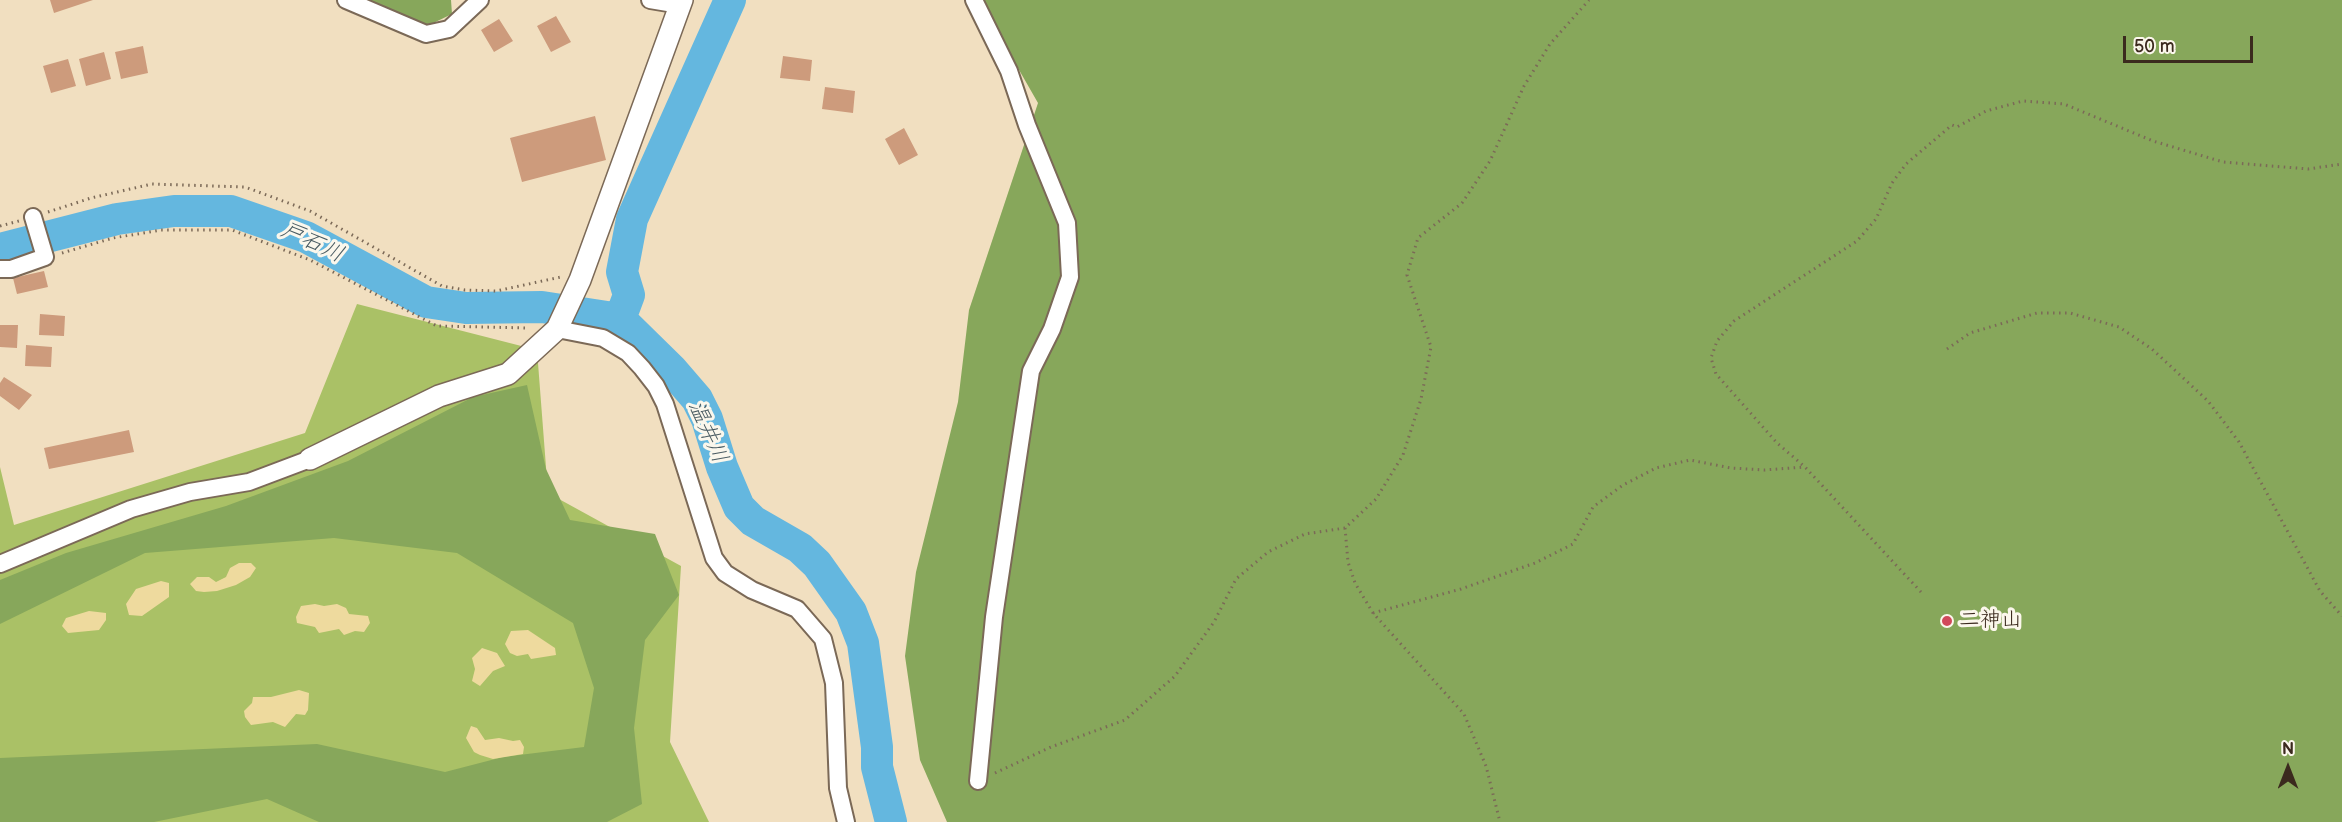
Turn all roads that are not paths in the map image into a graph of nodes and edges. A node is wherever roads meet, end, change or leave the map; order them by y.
1 (346, 0) edge
2 (480, 0) edge
3 (650, 0) edge
4 (974, 0) edge
5 (681, 3) edge
6 (33, 217) road end
7 (0, 269) edge
8 (557, 329) junction
9 (310, 459) joint
10 (0, 564) edge
11 (978, 781) road end
12 (846, 822) edge

1 - 2 street
3 - 5 street
4 - 11 street
5 - 8 street
6 - 7 street
8 - 9 street
8 - 12 street
9 - 10 street

